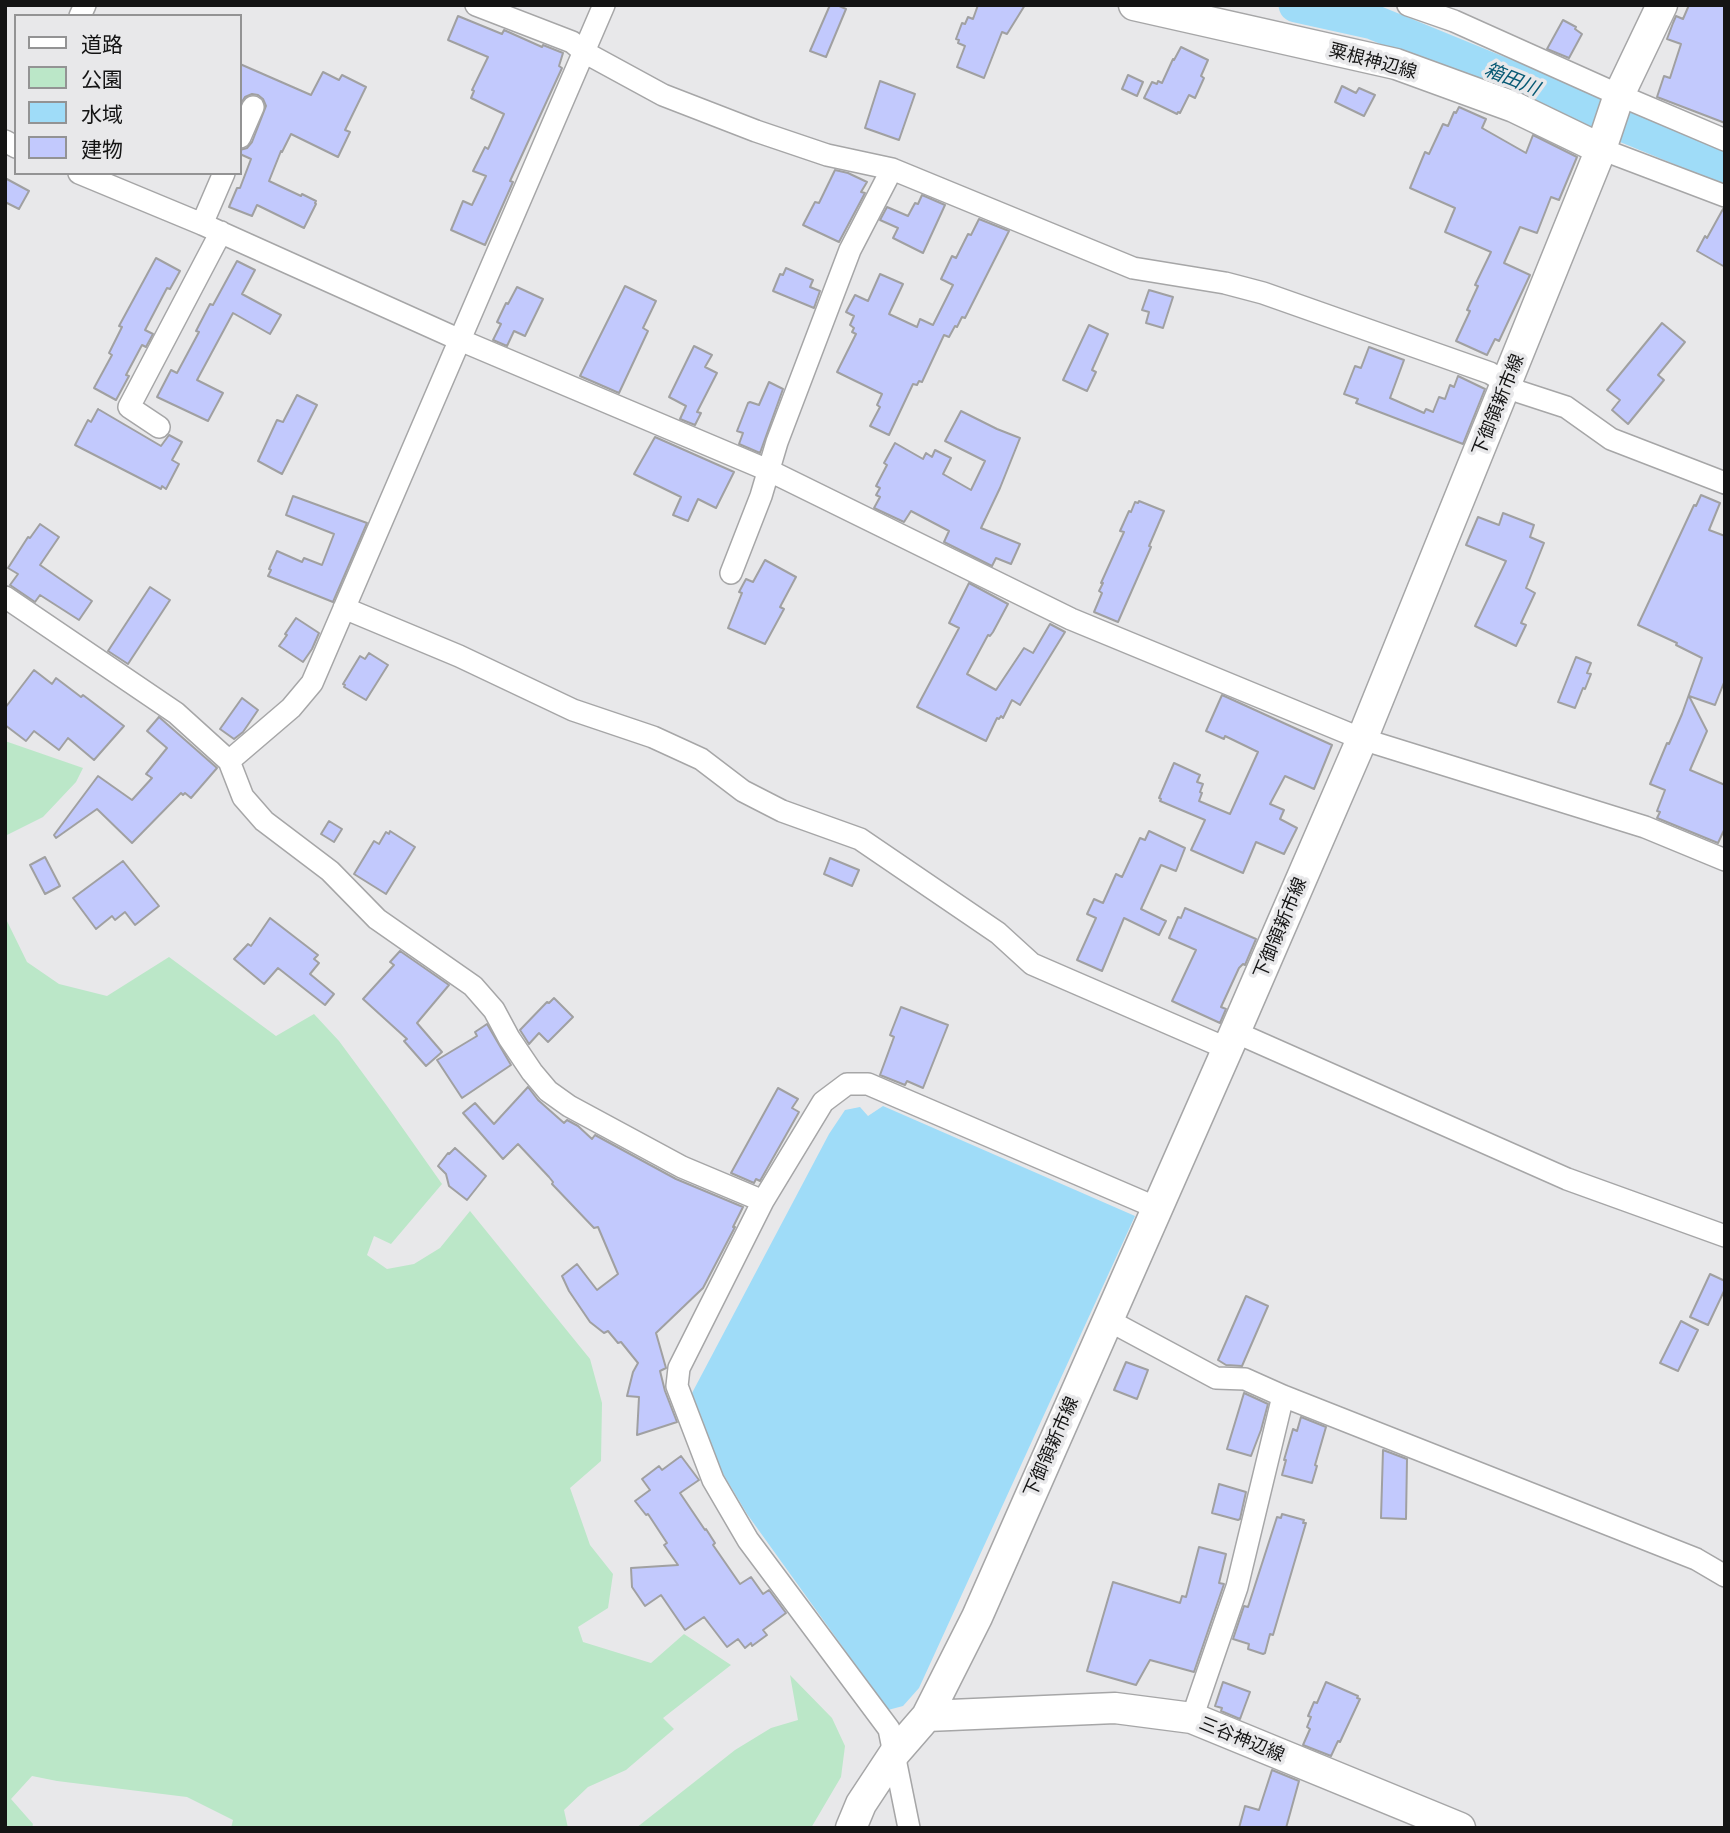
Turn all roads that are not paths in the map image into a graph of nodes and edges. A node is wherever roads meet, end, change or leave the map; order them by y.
1 (476, 5) edge
2 (604, 5) edge
3 (1134, 5) edge
4 (1408, 5) edge
5 (1662, 5) edge
6 (584, 52) junction
7 (1618, 99) junction
8 (253, 107) dead end
9 (242, 132) edge
10 (1725, 140) edge
11 (1603, 142) junction
12 (892, 169) junction
13 (84, 175) edge
14 (224, 175) edge
15 (1725, 196) edge
16 (212, 228) junction
17 (460, 340) junction
18 (1507, 383) junction
19 (159, 427) dead end
20 (770, 471) junction
21 (1725, 483) edge
22 (731, 573) dead end
23 (5, 597) edge
24 (344, 608) junction
25 (1362, 739) junction
26 (229, 761) junction
27 (1725, 860) edge
28 (1231, 1040) junction
29 (763, 1201) junction
30 (1157, 1208) junction
31 (1725, 1236) edge
32 (1108, 1320) junction
33 (1283, 1396) junction
34 (1725, 1576) edge
35 (928, 1716) junction
36 (1192, 1718) junction
37 (894, 1754) junction
38 (851, 1828) edge
39 (909, 1828) edge
40 (1460, 1828) edge

1 - 6 street
2 - 6 street
3 - 11 main road, 粟根神辺線
4 - 7 street
5 - 7 main road, 下御領新市線
6 - 12 street
6 - 17 street
7 - 10 street
7 - 11 main road, 下御領新市線
8 - 9 street
11 - 15 street
11 - 18 main road, 下御領新市線
12 - 18 street
12 - 20 street
13 - 16 street
14 - 16 street
16 - 17 street
16 - 19 street
17 - 20 street
17 - 24 street
18 - 21 street
18 - 25 main road, 下御領新市線
20 - 22 street
20 - 25 street
23 - 26 street
24 - 26 street
24 - 28 street
25 - 27 street
25 - 28 main road, 下御領新市線
26 - 29 street
28 - 30 main road, 下御領新市線
28 - 31 street
29 - 30 street
29 - 37 street
30 - 32 main road, 下御領新市線
32 - 33 street
32 - 35 main road, 下御領新市線
33 - 34 street
33 - 36 street
35 - 36 main road, 三谷神辺線
35 - 37 main road, 下御領新市線
36 - 40 main road, 三谷神辺線
37 - 38 main road, 下御領新市線
37 - 39 street

